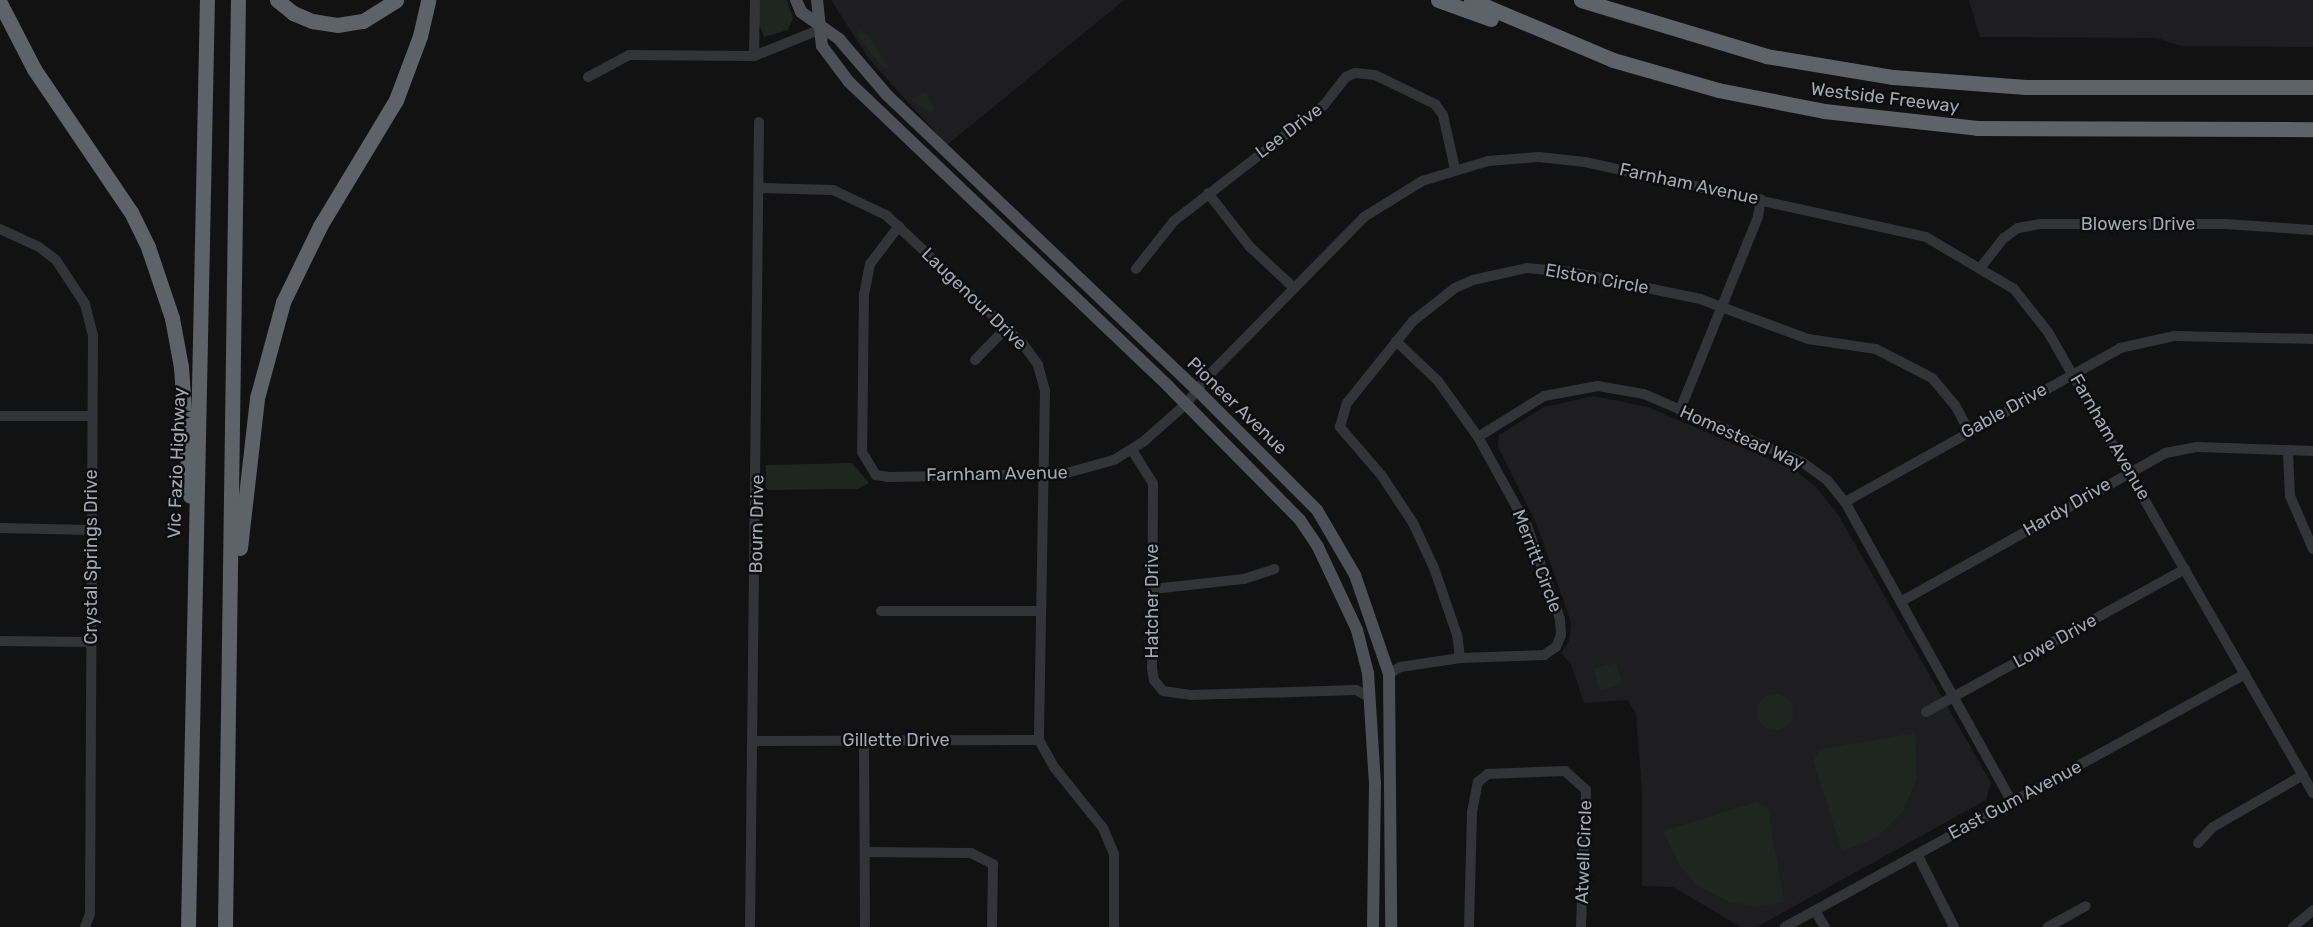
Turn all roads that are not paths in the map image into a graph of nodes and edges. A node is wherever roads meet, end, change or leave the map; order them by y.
1 (207, 0) edge
2 (238, 0) edge
3 (278, 0) edge
4 (396, 0) edge
5 (428, 0) edge
6 (755, 0) edge
7 (796, 0) edge
8 (817, 0) edge
9 (1438, 0) edge
10 (1471, 0) edge
11 (1581, 0) edge
12 (0, 3) edge
13 (821, 29) junction
14 (754, 56) junction
15 (1613, 60) junction
16 (588, 77) dead end
17 (2313, 87) edge
18 (759, 122) dead end
19 (2313, 129) edge
20 (901, 133) junction
21 (1455, 169) junction
22 (761, 188) junction
23 (986, 188) junction
24 (1208, 194) junction
25 (1761, 199) junction
26 (899, 226) junction
27 (0, 229) edge
28 (2313, 230) edge
29 (1981, 267) junction
30 (1136, 269) dead end
31 (1293, 287) junction
32 (1723, 306) junction
33 (1006, 328) junction
34 (2313, 339) edge
35 (1396, 341) junction
36 (975, 360) dead end
37 (2073, 372) junction
38 (1197, 390) junction
39 (1186, 404) junction
40 (1680, 410) junction
41 (0, 416) edge
42 (92, 416) junction
43 (1969, 430) junction
44 (1478, 437) junction
45 (1132, 450) junction
46 (2288, 451) junction
47 (2313, 451) edge
48 (2129, 471) junction
49 (1043, 476) junction
50 (1845, 502) junction
51 (194, 520) junction
52 (0, 528) edge
53 (91, 530) junction
54 (2313, 549) edge
55 (1274, 569) dead end
56 (2185, 569) junction
57 (1153, 589) junction
58 (1902, 602) junction
59 (881, 611) dead end
60 (1041, 611) junction
61 (230, 616) junction
62 (0, 641) edge
63 (91, 642) junction
64 (1460, 658) junction
65 (1389, 674) junction
66 (2245, 674) junction
67 (1956, 696) junction
68 (1369, 697) junction
69 (1926, 712) dead end
70 (864, 740) junction
71 (1039, 740) junction
72 (754, 741) junction
73 (2302, 775) junction
74 (2313, 793) edge
75 (2012, 802) junction
76 (2198, 843) dead end
77 (865, 852) junction
78 (1917, 854) junction
79 (2086, 906) dead end
80 (2313, 910) edge
81 (1815, 911) junction
82 (85, 927) edge
83 (188, 927) edge
84 (225, 927) edge
85 (750, 927) edge
86 (865, 927) edge
87 (992, 927) edge
88 (1114, 927) edge
89 (1373, 927) edge
90 (1391, 927) edge
91 (1469, 927) edge
92 (1581, 927) edge
93 (1785, 927) edge
94 (1825, 927) edge
95 (1954, 927) edge
96 (2048, 927) edge
97 (2293, 927) edge

1 - 51 highway, Vic Fazio Highway
2 - 61 highway
3 - 4 highway
5 - 61 highway
6 - 14 street
7 - 13 main road, Pioneer Avenue
8 - 13 main road, Pioneer Avenue
9 - 15 highway
10 - 15 highway, Westside Freeway
11 - 17 highway, Westside Freeway
12 - 51 highway
13 - 14 street
13 - 20 main road, Pioneer Avenue
13 - 23 main road, Pioneer Avenue
14 - 16 street
15 - 19 highway, Westside Freeway
18 - 22 street, Bourn Drive
20 - 23 main road
20 - 39 main road, Pioneer Avenue
21 - 24 street, Lee Drive
21 - 25 street, Farnham Avenue
21 - 31 street, Farnham Avenue
22 - 26 street, Laugenour Drive
22 - 72 street, Bourn Drive
23 - 38 main road, Pioneer Avenue
24 - 30 street, Lee Drive
24 - 31 street
25 - 29 street, Farnham Avenue
25 - 32 street
26 - 33 street, Laugenour Drive
26 - 49 street, Farnham Avenue
27 - 42 street, Crystal Springs Drive
28 - 29 street, Blowers Drive
29 - 37 street, Farnham Avenue
31 - 38 street, Farnham Avenue
32 - 35 street, Elston Circle
32 - 40 street
32 - 43 street, Elston Circle
33 - 36 street
33 - 49 street, Laugenour Drive
34 - 37 street, Gable Drive
35 - 44 street, Merritt Circle
35 - 64 street, Elston Circle
37 - 43 street, Gable Drive
37 - 48 street, Farnham Avenue
38 - 39 street, Farnham Avenue
38 - 65 main road, Pioneer Avenue
39 - 45 street, Farnham Avenue
39 - 68 main road, Pioneer Avenue
40 - 44 street, Homestead Way
40 - 50 street, Homestead Way
41 - 42 street
42 - 53 street, Crystal Springs Drive
43 - 50 street, Gable Drive
44 - 64 street, Merritt Circle
45 - 49 street, Farnham Avenue
45 - 57 street, Hatcher Drive
46 - 47 street, Hardy Drive
46 - 48 street, Hardy Drive
46 - 54 street
48 - 56 street, Farnham Avenue
48 - 58 street, Hardy Drive
49 - 60 street, Laugenour Drive
50 - 58 street, Homestead Way
51 - 83 highway, Vic Fazio Highway
52 - 53 street
53 - 63 street, Crystal Springs Drive
55 - 57 street
56 - 66 street, Farnham Avenue
56 - 67 street, Lowe Drive
57 - 68 street, Hatcher Drive
58 - 67 street, Homestead Way
59 - 60 street
60 - 71 street, Laugenour Drive
61 - 84 highway
62 - 63 street
63 - 82 street, Crystal Springs Drive
64 - 65 street, Merritt Circle
65 - 90 main road, Pioneer Avenue
66 - 73 street, Farnham Avenue
66 - 75 street, East Gum Avenue
67 - 69 street, Lowe Drive
67 - 75 street, Homestead Way
68 - 89 main road, Pioneer Avenue
70 - 71 street, Gillette Drive
70 - 72 street, Gillette Drive
70 - 77 street
71 - 88 street
72 - 85 street, Bourn Drive
73 - 74 street, Farnham Avenue
73 - 76 street
75 - 78 street, East Gum Avenue
77 - 86 street
77 - 87 street
78 - 81 street, East Gum Avenue
78 - 95 street
79 - 96 street
80 - 97 street
81 - 93 street, East Gum Avenue
81 - 94 street
91 - 92 street, Atwell Circle

